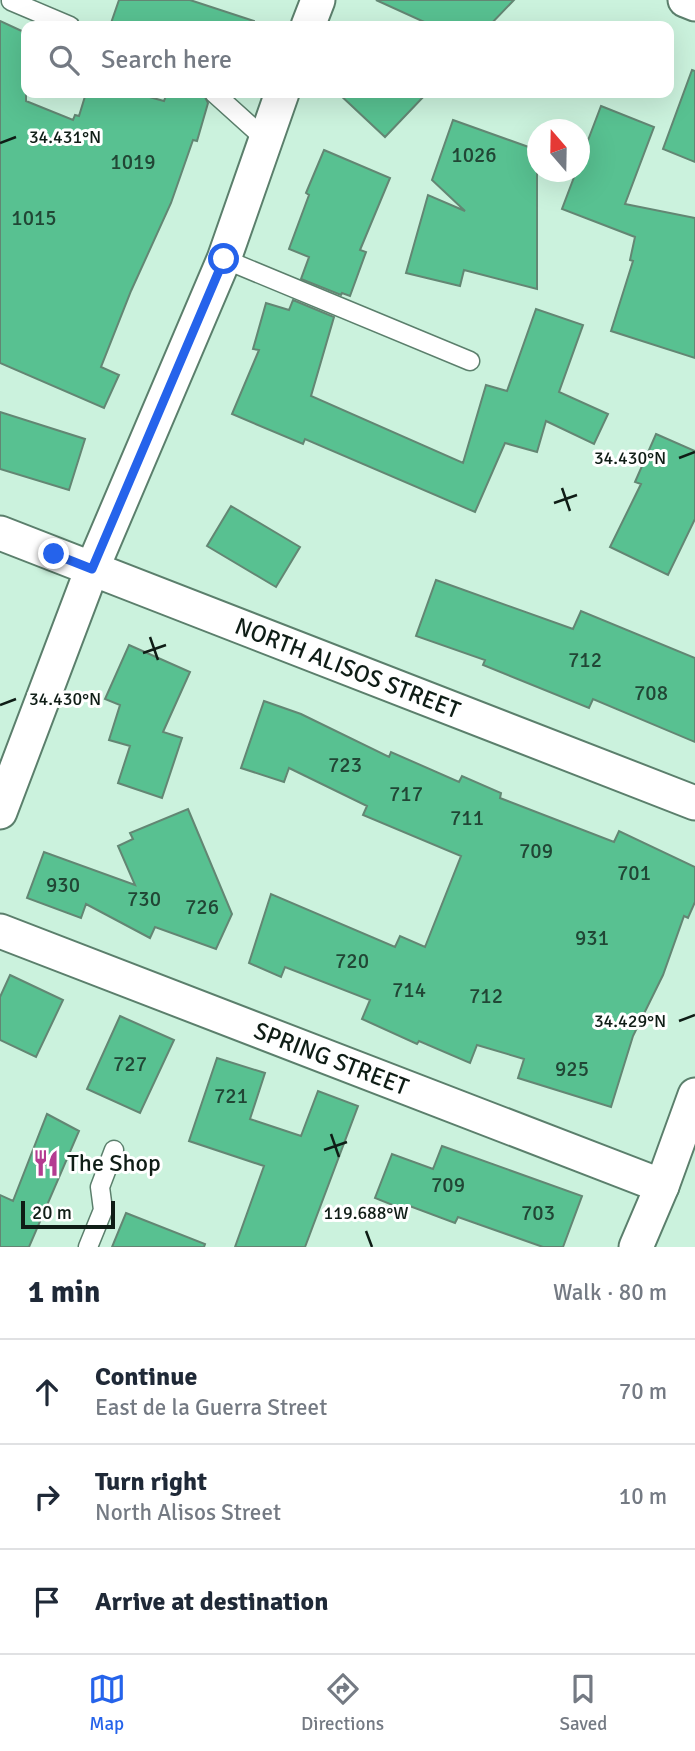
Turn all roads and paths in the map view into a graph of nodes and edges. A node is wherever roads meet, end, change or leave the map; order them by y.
1 (318, 0) edge
2 (685, 0) edge
3 (11, 1) edge
4 (695, 4) edge
5 (58, 21) edge
6 (310, 21) edge
7 (220, 98) edge
8 (280, 98) edge
9 (264, 138) junction
10 (224, 259) junction
11 (470, 361) dead end
12 (0, 533) edge
13 (92, 569) junction
14 (695, 803) edge
15 (0, 812) edge
16 (0, 931) edge
17 (695, 1095) edge
18 (114, 1150) dead end
19 (662, 1186) junction
20 (88, 1247) edge
21 (636, 1247) edge

1 - 6 street
2 - 4 street
3 - 5 lane
7 - 9 lane
8 - 9 street
9 - 10 street
10 - 11 lane
10 - 13 street
12 - 13 street, NORTH ALISOS STREET
13 - 14 street, NORTH ALISOS STREET
13 - 15 street
16 - 19 street, SPRING STREET
17 - 19 street
18 - 20 lane
19 - 21 street

